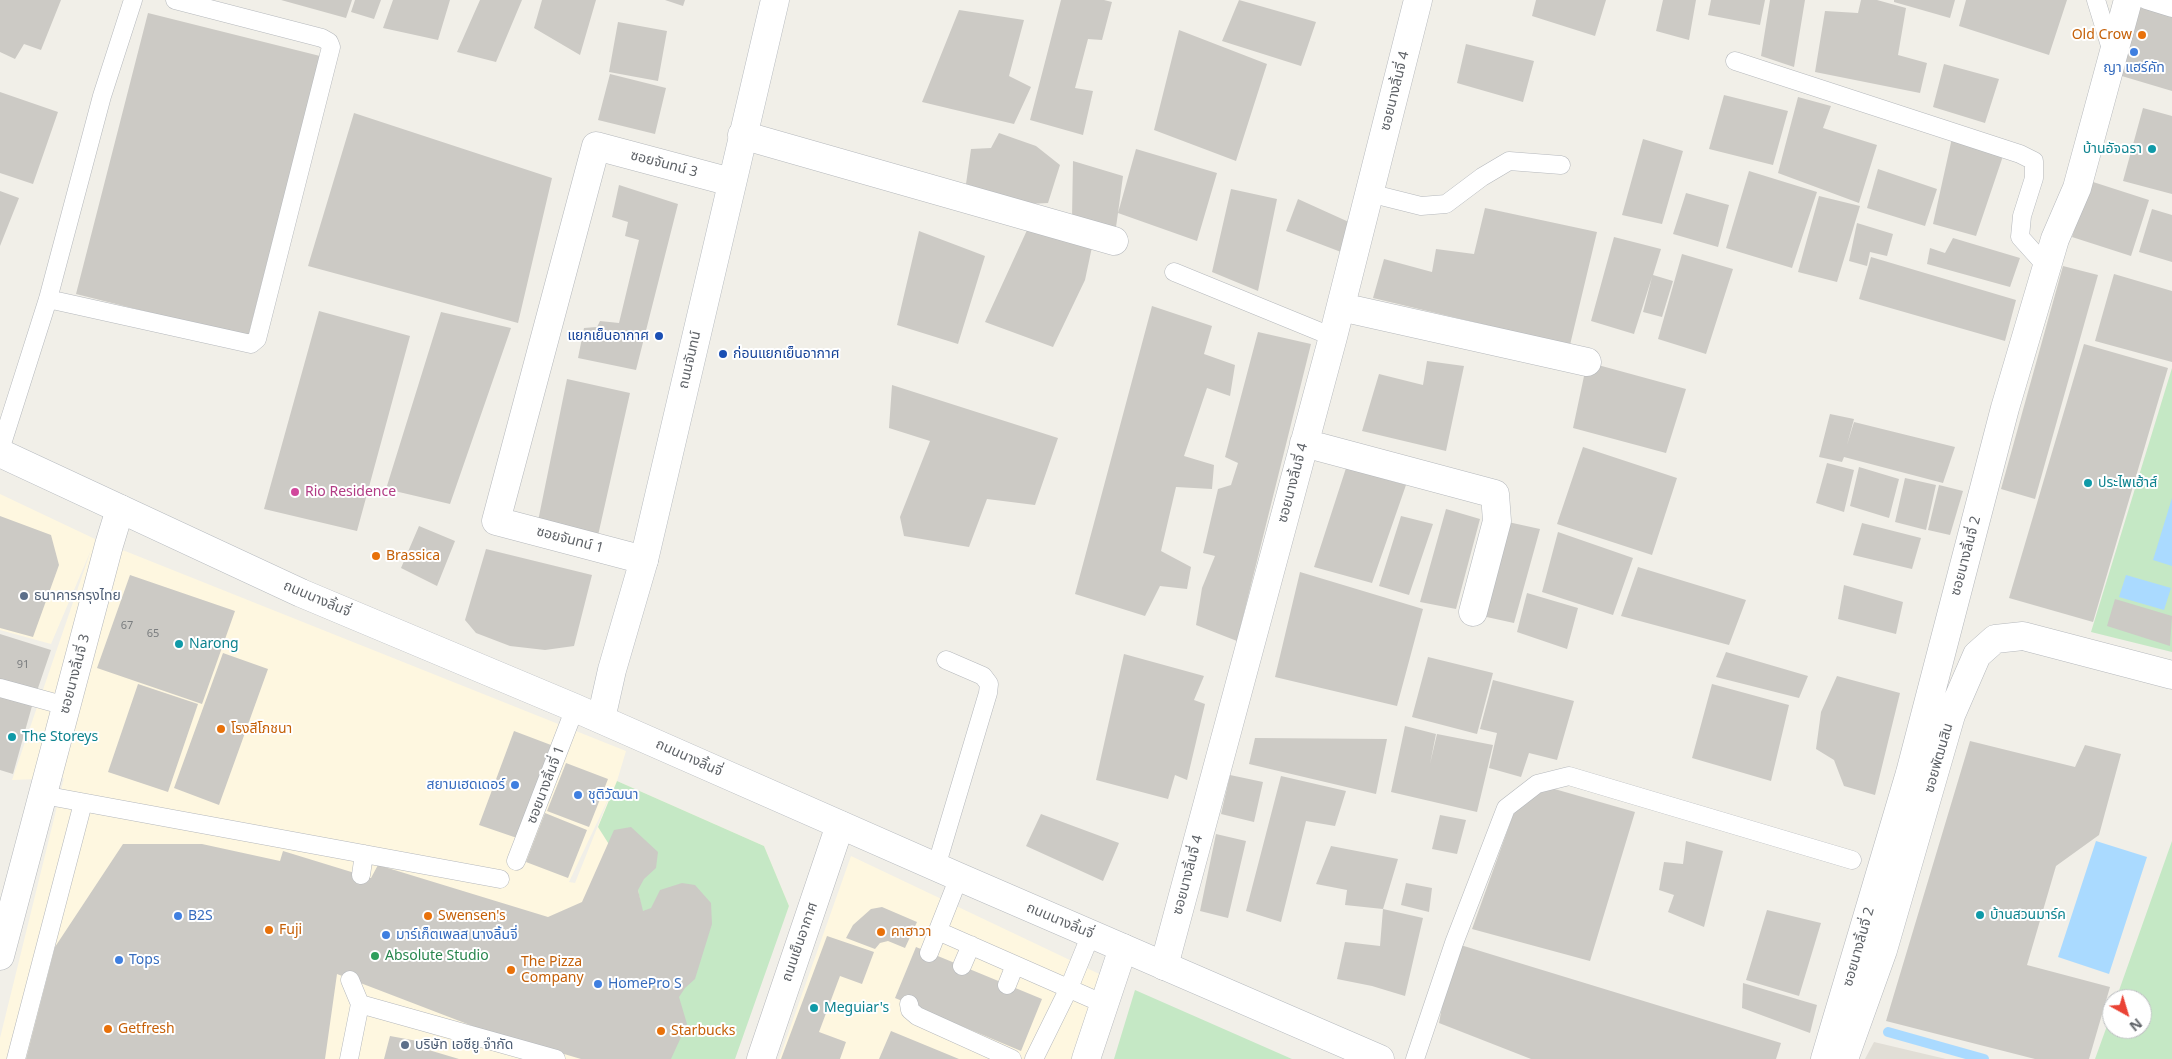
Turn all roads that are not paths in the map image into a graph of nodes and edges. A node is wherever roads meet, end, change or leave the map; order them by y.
1 (133, 0) edge
2 (176, 0) edge
3 (774, 0) edge
4 (1418, 0) edge
5 (2096, 0) edge
6 (2128, 0) edge
7 (2146, 0) edge
8 (2172, 8) edge
9 (2113, 56) junction
10 (1735, 61) dead end
11 (742, 134) junction
12 (1561, 165) dead end
13 (731, 182) junction
14 (1369, 194) junction
15 (1114, 241) dead end
16 (2047, 267) junction
17 (1174, 272) dead end
18 (48, 299) junction
19 (1340, 307) junction
20 (1333, 337) junction
21 (1587, 362) dead end
22 (1304, 443) junction
23 (0, 451) edge
24 (120, 510) junction
25 (496, 521) joint
26 (644, 560) junction
27 (1473, 612) dead end
28 (946, 660) dead end
29 (2172, 675) edge
30 (0, 688) edge
31 (66, 706) junction
32 (575, 708) junction
33 (601, 719) junction
34 (42, 796) junction
35 (83, 802) junction
36 (840, 825) junction
37 (364, 854) junction
38 (1852, 860) dead end
39 (516, 861) dead end
40 (947, 872) junction
41 (361, 875) dead end
42 (500, 879) dead end
43 (938, 931) junction
44 (1091, 934) junction
45 (971, 945) junction
46 (1123, 948) junction
47 (929, 953) dead end
48 (0, 956) edge
49 (1015, 965) junction
50 (962, 966) dead end
51 (1164, 966) junction
52 (350, 980) dead end
53 (1007, 985) dead end
54 (1069, 988) junction
55 (360, 1004) junction
56 (909, 1004) dead end
57 (1104, 1004) junction
58 (16, 1059) edge
59 (349, 1059) edge
60 (556, 1059) edge
61 (761, 1059) edge
62 (1012, 1059) edge
63 (1034, 1059) edge
64 (1086, 1059) edge
65 (1380, 1059) edge
66 (1415, 1059) edge
67 (1826, 1059) edge
68 (1844, 1059) edge

1 - 18 lane
2 - 18 lane
3 - 11 street, ถนนจันทน์
4 - 14 street, ซอยนางลิ้นจี่ 4
5 - 9 lane
6 - 9 street, ซอยนางลิ้นจี่ 2
7 - 8 lane
9 - 16 street, ซอยนางลิ้นจี่ 2
10 - 16 lane
11 - 13 street, ถนนจันทน์
11 - 15 street
12 - 14 lane
13 - 25 street, ซอยจันทน์ 3
13 - 26 street, ถนนจันทน์
14 - 19 street, ซอยนางลิ้นจี่ 4
16 - 67 street, ซอยนางลิ้นจี่ 2
17 - 20 lane
18 - 23 lane
19 - 20 street, ซอยนางลิ้นจี่ 4
19 - 21 street
20 - 22 street, ซอยนางลิ้นจี่ 4
22 - 27 street
22 - 51 street, ซอยนางลิ้นจี่ 4
23 - 24 street, ถนนนางลิ้นจี่
24 - 31 street, ซอยนางลิ้นจี่ 3
24 - 32 street, ถนนนางลิ้นจี่
25 - 26 street, ซอยจันทน์ 1
26 - 33 street, ถนนจันทน์
28 - 40 lane
29 - 68 street, ซอยพัฒนสิน
30 - 31 lane
31 - 34 street, ซอยนางลิ้นจี่ 3
32 - 33 street, ถนนนางลิ้นจี่
32 - 39 lane, ซอยนางลิ้นจี่ 1
33 - 36 street, ถนนนางลิ้นจี่
34 - 35 lane
34 - 48 street, ซอยนางลิ้นจี่ 3
35 - 37 lane
35 - 58 lane
36 - 40 street, ถนนนางลิ้นจี่
36 - 61 street, ถนนเย็นอากาศ
37 - 41 lane
37 - 42 lane
38 - 66 lane
40 - 43 lane
40 - 44 street, ถนนนางลิ้นจี่
43 - 45 lane
43 - 47 lane
44 - 46 street, ถนนนางลิ้นจี่
44 - 54 lane
45 - 49 lane
45 - 50 lane
46 - 51 street, ถนนนางลิ้นจี่
46 - 57 street
49 - 53 lane
49 - 54 lane
51 - 65 street, ถนนนางลิ้นจี่
52 - 55 lane
54 - 57 lane
54 - 63 lane
55 - 59 lane
55 - 60 lane
56 - 62 lane
57 - 64 street

